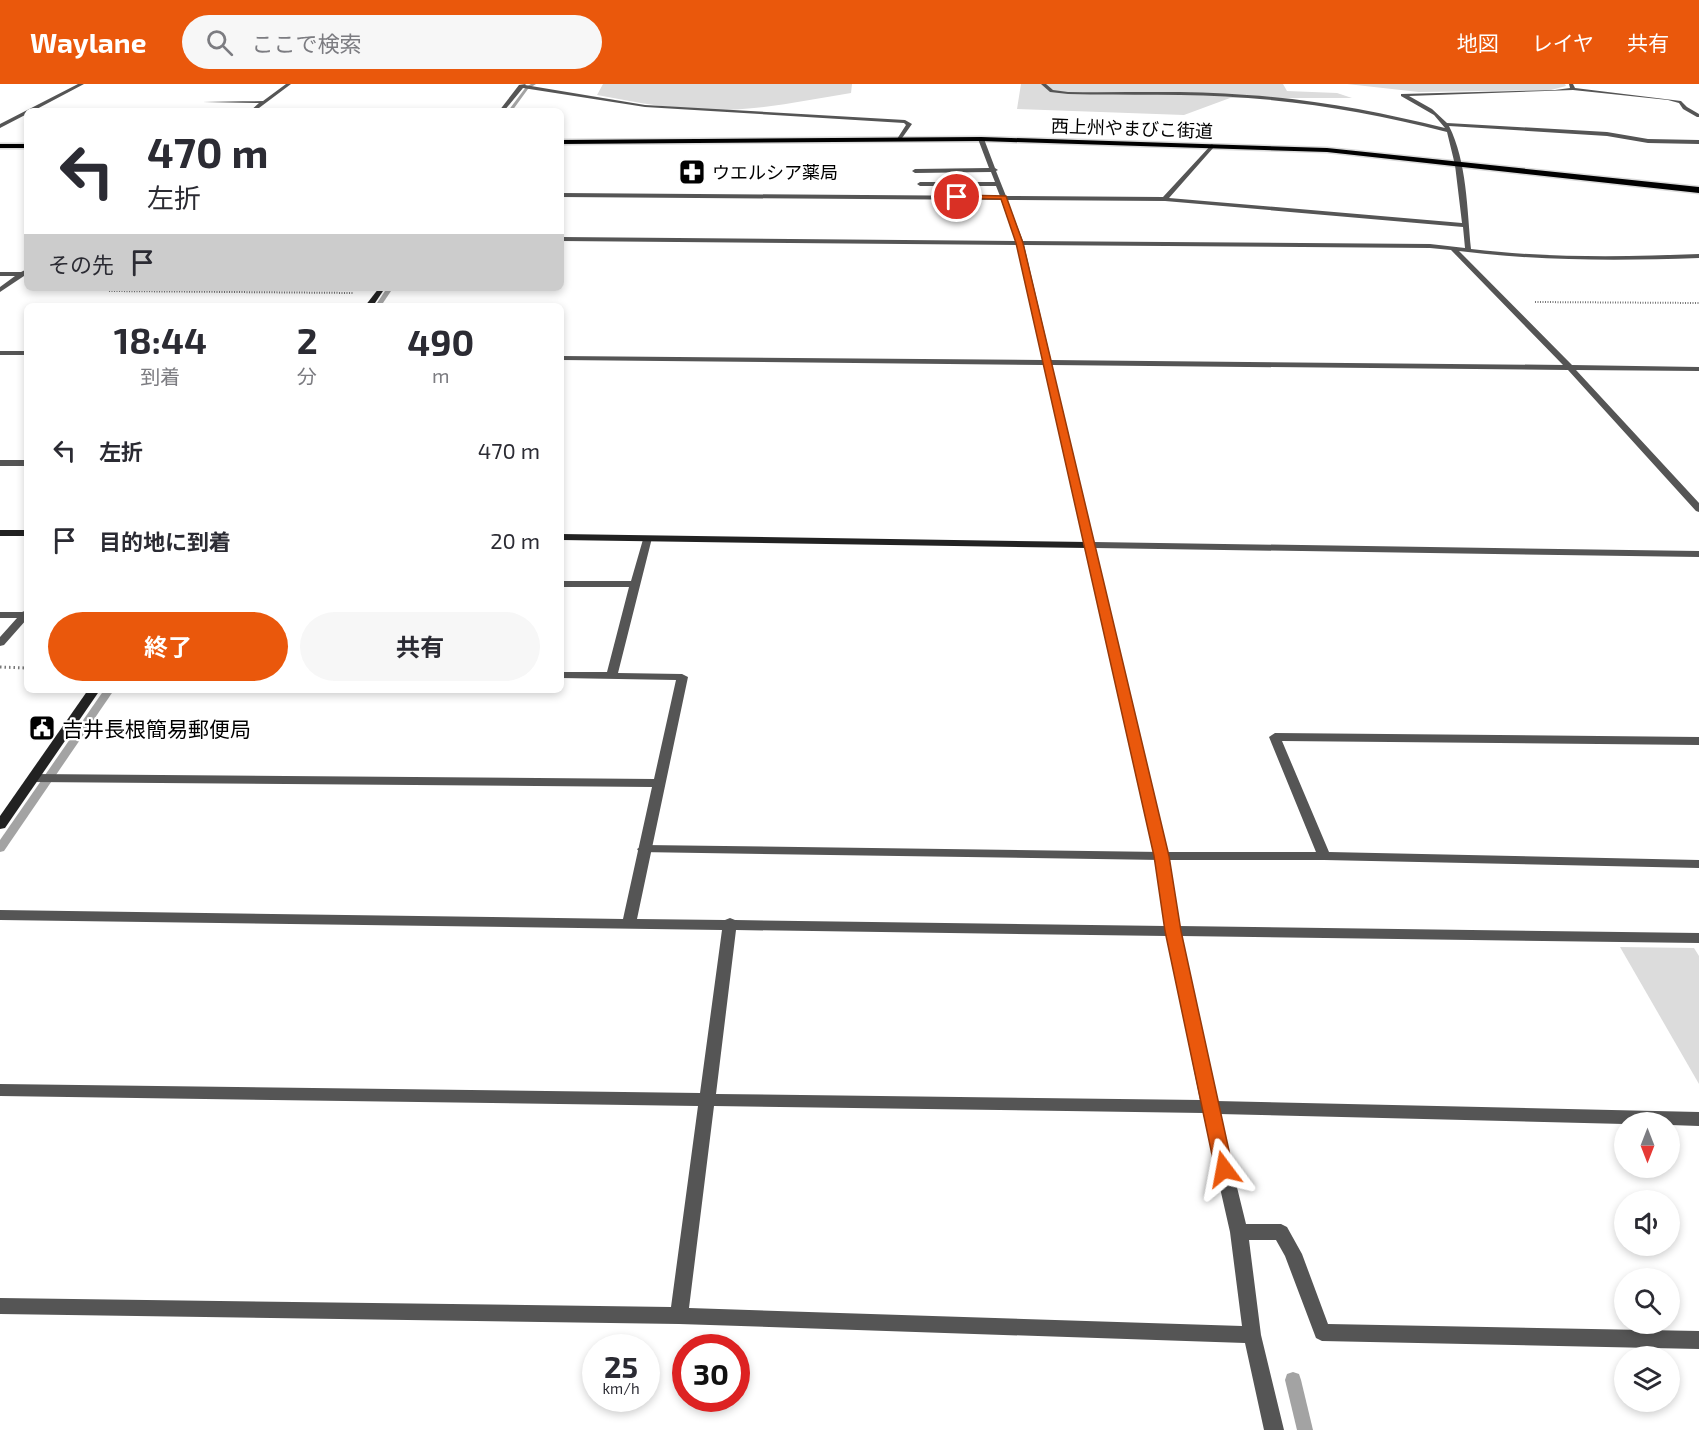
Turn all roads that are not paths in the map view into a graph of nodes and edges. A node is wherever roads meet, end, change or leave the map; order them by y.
1 (82, 84) edge
2 (289, 84) edge
3 (507, 84) edge
4 (1043, 84) edge
5 (523, 85) edge
6 (1572, 86) edge
7 (204, 102) dead end
8 (263, 102) junction
9 (36, 108) edge
10 (256, 108) edge
11 (504, 108) edge
12 (24, 114) edge
13 (1699, 116) edge
14 (1445, 124) junction
15 (0, 126) edge
16 (1449, 131) junction
17 (900, 139) junction
18 (981, 139) junction
19 (564, 142) edge
20 (1699, 142) edge
21 (0, 146) edge
22 (24, 146) edge
23 (1212, 146) junction
24 (1458, 164) junction
25 (995, 170) junction
26 (915, 171) dead end
27 (920, 184) dead end
28 (999, 184) junction
29 (1699, 190) edge
30 (564, 195) edge
31 (1004, 197) junction
32 (1165, 199) junction
33 (1465, 225) junction
34 (564, 240) edge
35 (1020, 243) junction
36 (1453, 249) junction
37 (1468, 251) junction
38 (1699, 256) edge
39 (24, 272) edge
40 (24, 273) edge
41 (0, 274) edge
42 (0, 290) edge
43 (0, 353) edge
44 (24, 353) edge
45 (564, 358) edge
46 (1049, 363) junction
47 (1571, 369) junction
48 (1699, 369) edge
49 (0, 463) edge
50 (24, 463) edge
51 (1699, 509) edge
52 (24, 532) edge
53 (0, 533) edge
54 (564, 537) edge
55 (647, 538) junction
56 (1088, 545) junction
57 (1699, 554) edge
58 (564, 584) edge
59 (636, 584) junction
60 (24, 614) edge
61 (0, 615) edge
62 (24, 616) edge
63 (0, 643) edge
64 (564, 675) edge
65 (612, 676) junction
66 (91, 693) edge
67 (1699, 741) edge
68 (33, 778) junction
69 (658, 783) junction
70 (0, 825) edge
71 (644, 849) junction
72 (1161, 856) junction
73 (1324, 856) junction
74 (1699, 864) edge
75 (0, 915) edge
76 (629, 922) junction
77 (730, 923) junction
78 (1173, 931) junction
79 (1699, 938) edge
80 (0, 1090) edge
81 (708, 1100) junction
82 (1209, 1107) junction
83 (1699, 1119) edge
84 (1239, 1232) junction
85 (0, 1306) edge
86 (680, 1316) junction
87 (1252, 1335) junction
88 (1699, 1340) edge
89 (1274, 1430) edge

1 - 9 street
2 - 8 street
3 - 5 street
4 - 16 street
5 - 11 street
5 - 17 street
6 - 13 street
6 - 14 street
7 - 8 street
8 - 10 street
12 - 15 street
14 - 16 street
14 - 20 street
16 - 24 street
17 - 18 highway, 西上州やまびこ街道
17 - 19 highway, 西上州やまびこ街道
18 - 23 highway, 西上州やまびこ街道
18 - 25 street
21 - 22 highway
23 - 24 highway, 西上州やまびこ街道
23 - 32 street
24 - 29 highway, 西上州やまびこ街道
24 - 33 street
25 - 26 street
25 - 28 street
27 - 28 street
28 - 31 street
30 - 31 street
31 - 32 street
31 - 35 street
32 - 33 street
33 - 37 street
34 - 35 street
35 - 36 street
35 - 46 street
36 - 37 street
36 - 47 street
37 - 38 street
39 - 41 street
40 - 42 street
43 - 44 street
45 - 46 street
46 - 47 street
46 - 56 street
47 - 48 street
47 - 51 street
49 - 50 street
52 - 53 street
54 - 55 street
55 - 56 street
55 - 59 street
56 - 57 street
56 - 72 street
58 - 59 street
59 - 65 street
60 - 61 street
62 - 63 street
64 - 65 street
65 - 69 street
66 - 68 street
67 - 73 street
68 - 69 street
68 - 70 street
69 - 71 street
71 - 72 street
71 - 76 street
72 - 73 street
72 - 78 street
73 - 74 street
75 - 76 street
76 - 77 street
77 - 78 street
77 - 81 street
78 - 79 street
78 - 82 street
80 - 81 street
81 - 82 street
81 - 86 street
82 - 83 street
82 - 84 street
84 - 87 street
84 - 88 street
85 - 86 street
86 - 87 street
87 - 89 street

